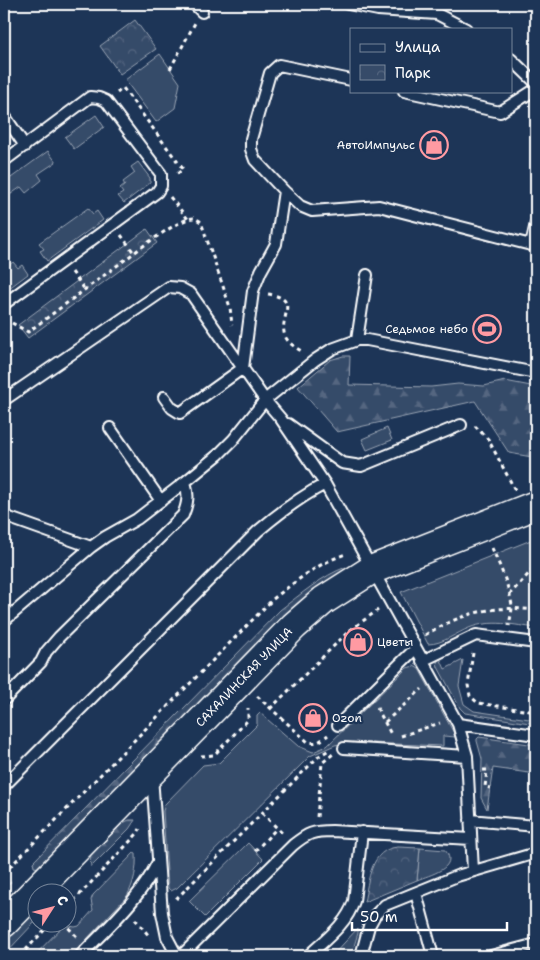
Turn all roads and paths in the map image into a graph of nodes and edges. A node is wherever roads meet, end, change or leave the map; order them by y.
1 (194, 4) edge
2 (348, 4) edge
3 (202, 12) joint
4 (464, 28) edge
5 (512, 60) edge
6 (170, 69) dead end
7 (350, 80) edge
8 (536, 82) edge
9 (536, 89) edge
10 (118, 92) dead end
11 (409, 92) edge
12 (4, 115) edge
13 (25, 146) junction
14 (4, 161) edge
15 (184, 169) dead end
16 (284, 191) junction
17 (536, 223) edge
18 (113, 224) junction
19 (533, 245) edge
20 (134, 253) junction
21 (64, 260) junction
22 (367, 275) dead end
23 (85, 290) junction
24 (253, 291) junction
25 (4, 304) edge
26 (4, 318) edge
27 (357, 340) junction
28 (235, 357) junction
29 (315, 360) junction
30 (243, 368) junction
31 (536, 373) edge
32 (164, 397) dead end
33 (4, 400) edge
34 (265, 400) junction
35 (281, 419) junction
36 (461, 425) joint
37 (110, 428) dead end
38 (186, 482) junction
39 (325, 484) junction
40 (526, 498) edge
41 (161, 501) junction
42 (4, 516) edge
43 (491, 546) dead end
44 (91, 547) junction
45 (366, 560) junction
46 (536, 566) edge
47 (509, 595) junction
48 (389, 603) junction
49 (512, 608) junction
50 (536, 610) edge
51 (4, 621) edge
52 (476, 635) junction
53 (506, 639) junction
54 (536, 643) edge
55 (413, 646) junction
56 (422, 661) junction
57 (433, 680) junction
58 (252, 694) junction
59 (4, 700) edge
60 (270, 709) junction
61 (536, 712) edge
62 (456, 721) junction
63 (338, 725) joint
64 (536, 734) edge
65 (344, 748) junction
66 (198, 756) dead end
67 (467, 756) junction
68 (151, 772) junction
69 (4, 786) edge
70 (485, 787) dead end
71 (490, 788) dead end
72 (154, 802) junction
73 (262, 813) junction
74 (470, 820) junction
75 (536, 826) edge
76 (316, 830) junction
77 (362, 832) junction
78 (471, 838) junction
79 (255, 851) dead end
80 (536, 853) edge
81 (158, 862) junction
82 (473, 871) junction
83 (4, 873) edge
84 (416, 893) junction
85 (78, 896) edge
86 (162, 913) junction
87 (4, 923) edge
88 (43, 932) edge
89 (536, 944) edge
90 (176, 955) edge
91 (20, 956) edge
92 (80, 956) edge
93 (308, 956) edge
94 (362, 956) edge
95 (434, 956) edge
96 (491, 956) edge

1 - 3 lane
2 - 4 lane
3 - 6 path
5 - 8 lane
7 - 16 lane
9 - 11 lane
10 - 15 path
12 - 13 lane
13 - 14 lane
13 - 18 lane
16 - 19 lane
16 - 24 lane
17 - 19 lane
18 - 20 path
18 - 21 lane
20 - 23 path
20 - 28 path
21 - 23 path
21 - 25 lane
22 - 27 lane
23 - 26 path
24 - 29 path
24 - 30 lane
27 - 29 lane
27 - 31 lane
28 - 30 lane
28 - 33 lane
29 - 34 lane
30 - 32 lane
30 - 34 lane
34 - 35 lane
34 - 38 lane
35 - 36 lane
35 - 39 lane
36 - 40 path
37 - 41 lane
38 - 41 lane
38 - 59 lane
39 - 45 lane
39 - 69 lane
40 - 45 main road, САХАЛИНСКАЯ УЛИЦА
41 - 44 lane
42 - 44 lane
43 - 47 path
44 - 51 lane
45 - 48 lane
45 - 58 main road, САХАЛИНСКАЯ УЛИЦА
45 - 83 path
46 - 47 path
47 - 49 path
48 - 55 lane
48 - 60 path
49 - 50 path
49 - 53 path
49 - 55 path
52 - 53 lane
52 - 56 lane
52 - 61 path
53 - 54 lane
55 - 56 lane
55 - 63 lane
56 - 57 lane
57 - 62 lane
57 - 62 path
58 - 60 path
58 - 66 path
58 - 68 main road, САХАЛИНСКАЯ УЛИЦА
60 - 63 path
62 - 64 lane
62 - 67 lane
65 - 67 lane
65 - 73 path
65 - 76 path
67 - 74 lane
68 - 72 lane
68 - 87 main road, САХАЛИНСКАЯ УЛИЦА
70 - 71 path
72 - 81 lane
72 - 85 path
73 - 79 path
73 - 86 path
74 - 75 lane
74 - 78 lane
76 - 77 lane
76 - 90 lane
77 - 78 lane
77 - 93 lane
78 - 82 lane
80 - 82 lane
81 - 86 lane
81 - 92 lane
82 - 84 lane
84 - 94 lane
84 - 95 lane
86 - 90 lane
88 - 91 path
89 - 96 lane

